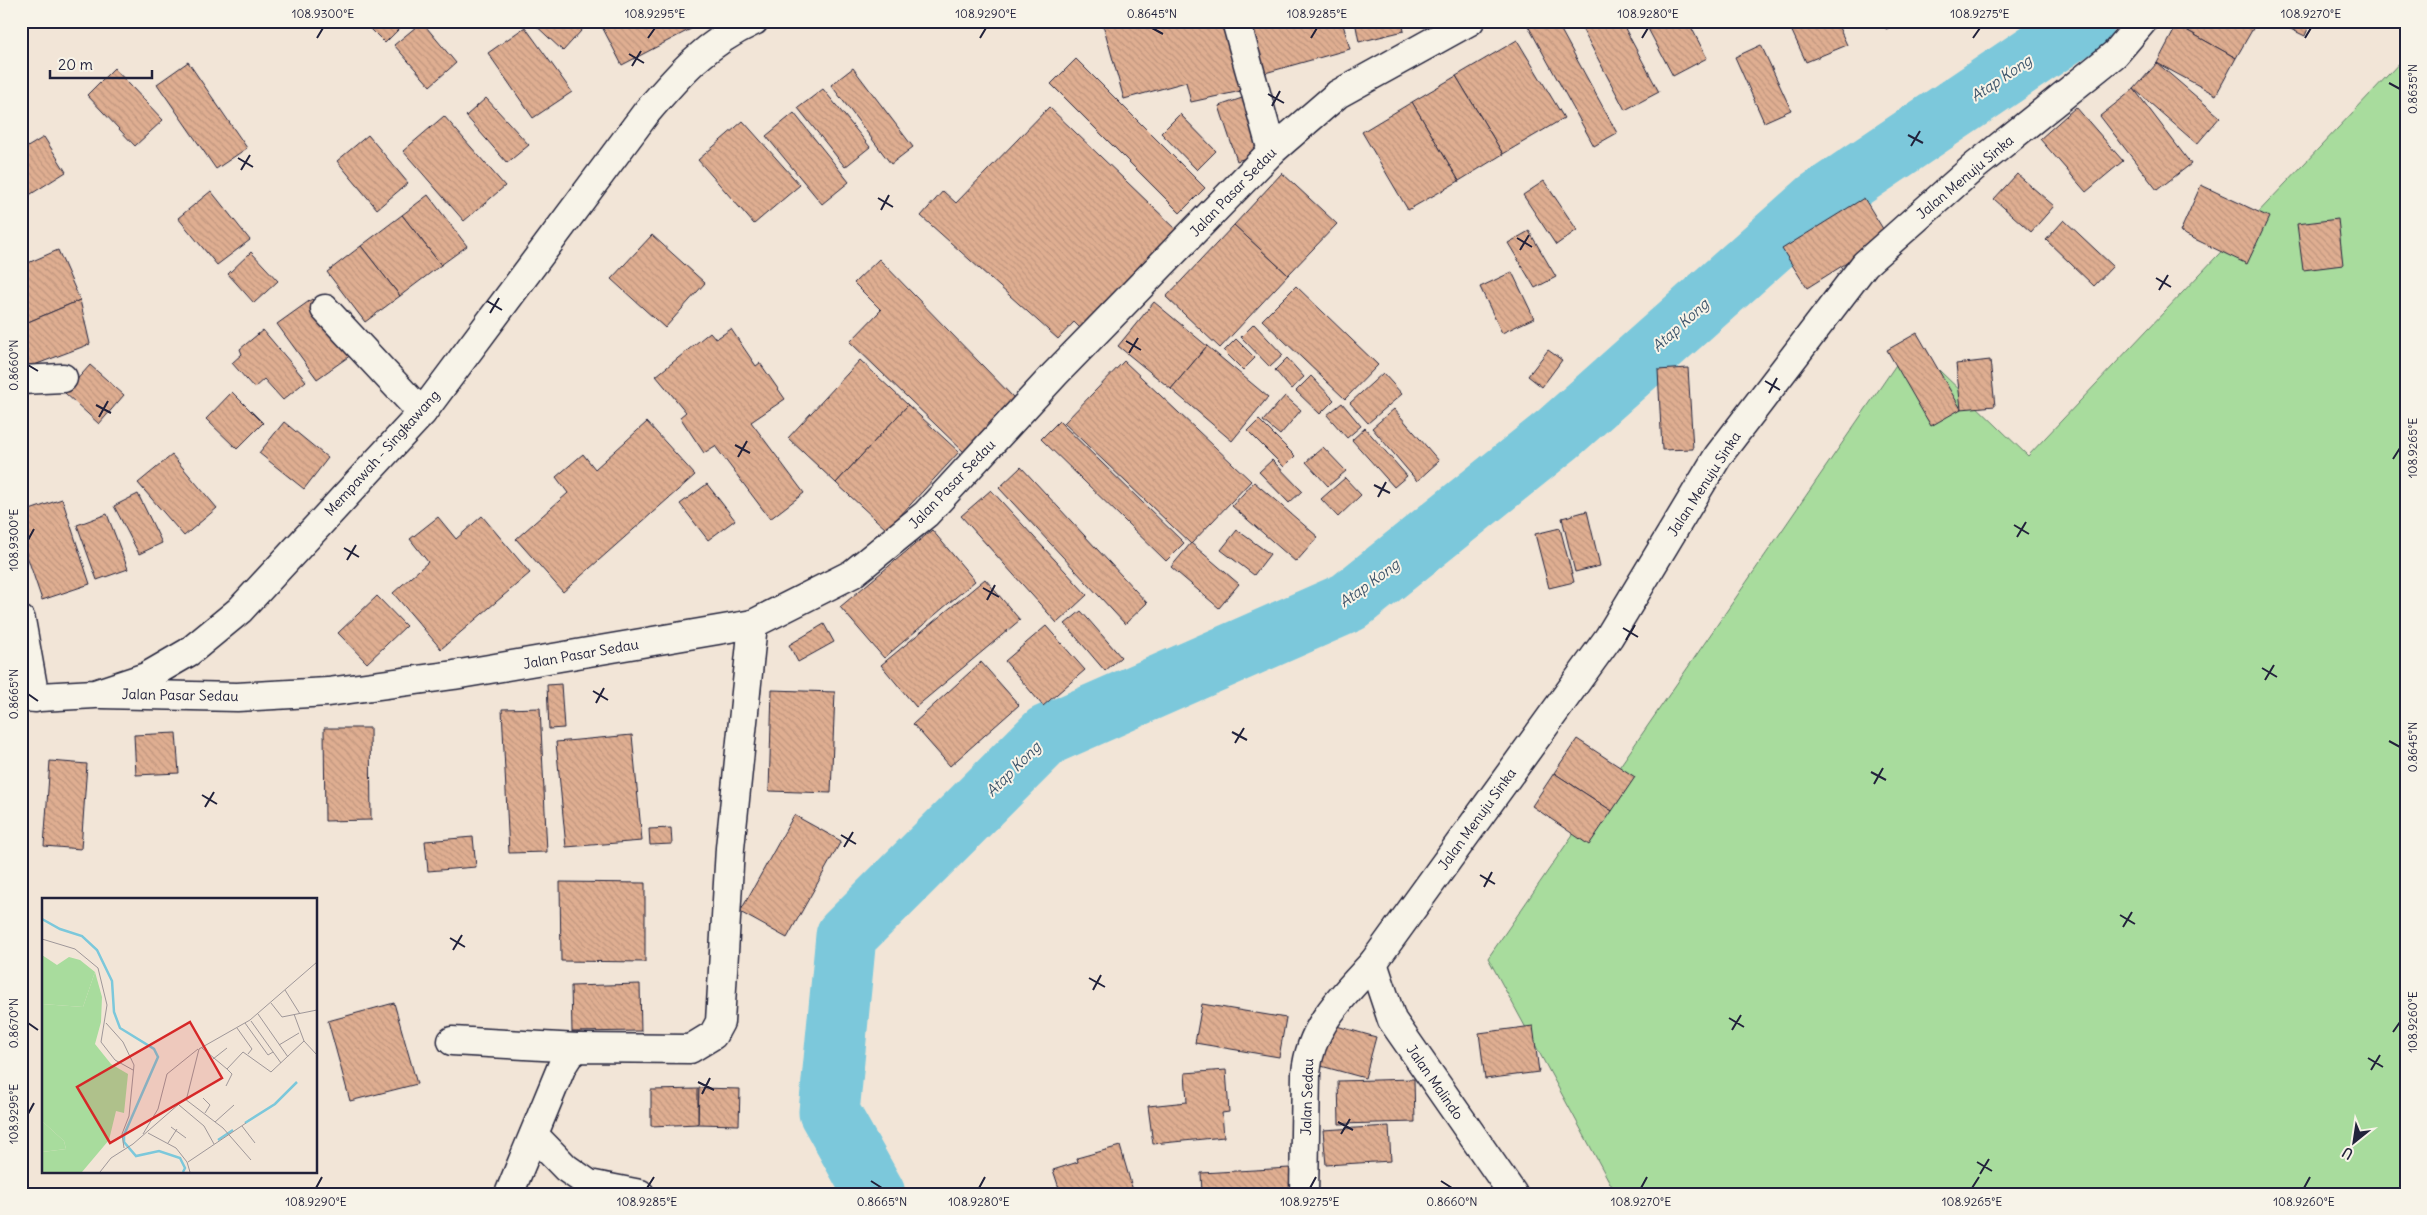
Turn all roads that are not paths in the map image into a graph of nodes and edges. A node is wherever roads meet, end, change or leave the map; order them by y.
1 (754, 21) edge
2 (1236, 21) edge
3 (1470, 21) edge
4 (2143, 21) edge
5 (1272, 150) junction
6 (325, 309) dead end
7 (63, 378) dead end
8 (21, 380) edge
9 (422, 413) junction
10 (21, 620) edge
11 (753, 624) junction
12 (95, 694) junction
13 (28, 698) edge
14 (1373, 963) junction
15 (452, 1041) dead end
16 (578, 1048) junction
17 (534, 1135) junction
18 (509, 1194) edge
19 (640, 1194) edge
20 (1304, 1194) edge
21 (1514, 1194) edge

1 - 9 main road, Mempawah - Singkawang
2 - 5 main road
3 - 5 main road, Jalan Pasar Sedau
4 - 14 main road, Jalan Menuju Sinka
5 - 11 main road, Jalan Pasar Sedau
6 - 9 main road
7 - 8 main road
9 - 12 main road, Mempawah - Singkawang
10 - 13 main road
11 - 12 main road, Jalan Pasar Sedau
11 - 16 main road
12 - 13 main road, Mempawah - Singkawang
14 - 20 main road, Jalan Sedau
14 - 21 main road, Jalan Malindo
15 - 16 main road
16 - 17 main road
17 - 18 main road
17 - 19 main road

